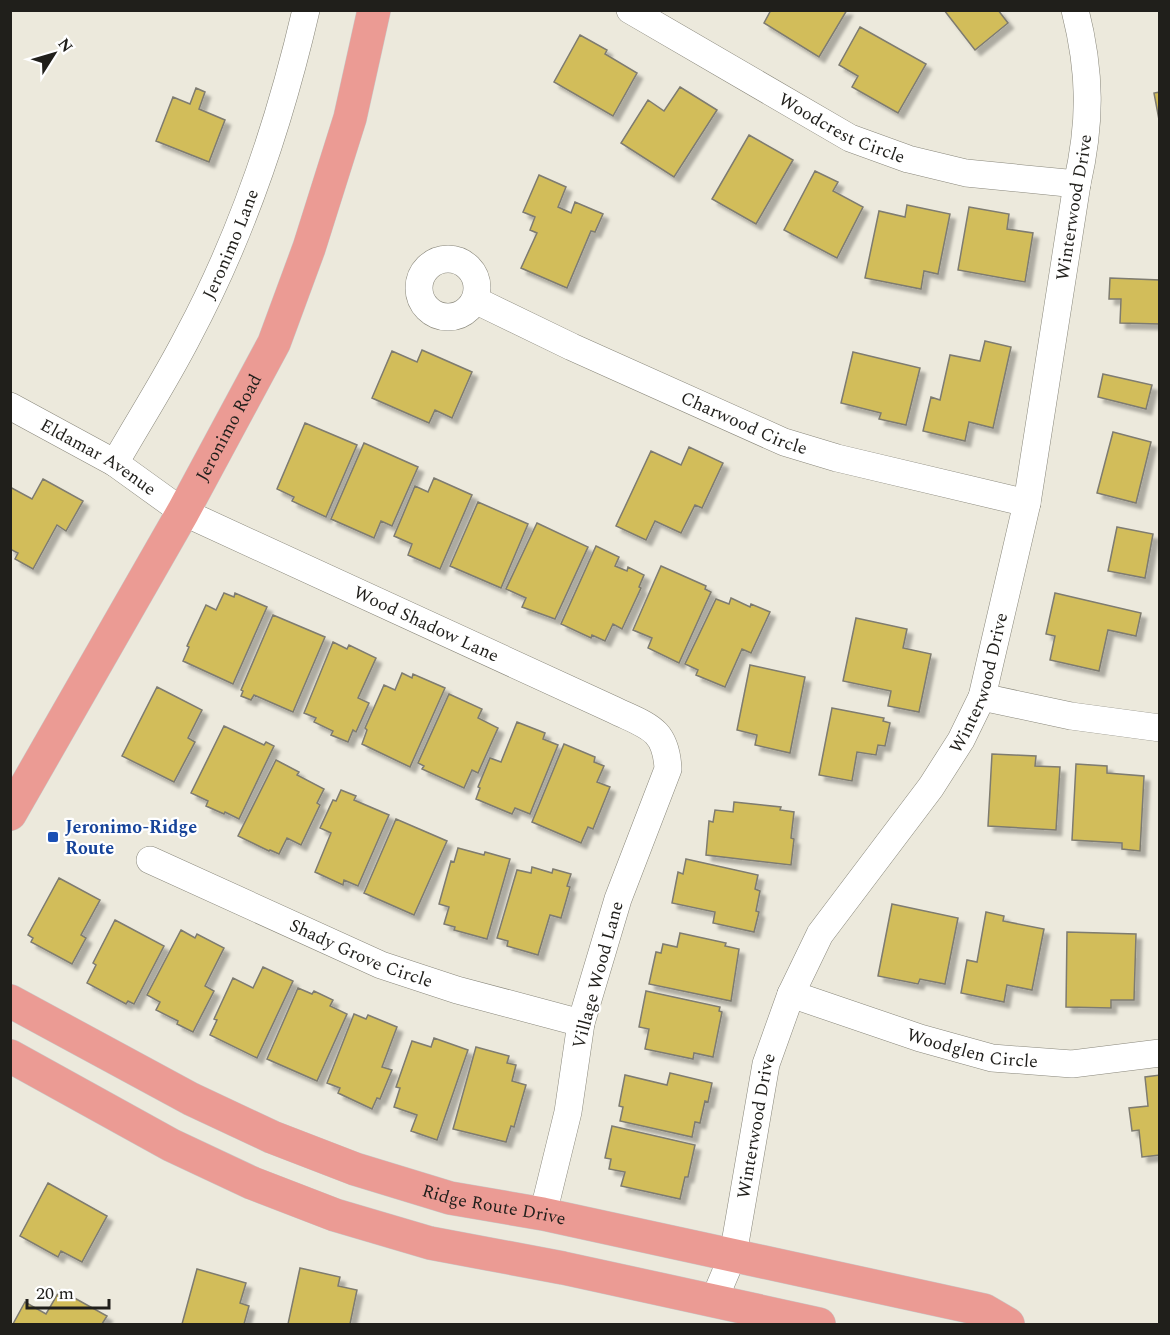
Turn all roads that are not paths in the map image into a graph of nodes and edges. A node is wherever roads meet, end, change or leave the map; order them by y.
1 (306, 10) edge
2 (374, 10) edge
3 (630, 10) edge
4 (1075, 10) edge
5 (1077, 184) junction
6 (475, 300) dead end
7 (10, 406) edge
8 (115, 463) junction
9 (1027, 503) junction
10 (183, 512) junction
11 (982, 697) junction
12 (1160, 728) edge
13 (663, 742) joint
14 (10, 814) edge
15 (150, 860) dead end
16 (791, 994) junction
17 (10, 1001) edge
18 (581, 1023) junction
19 (1160, 1053) edge
20 (10, 1056) edge
21 (543, 1214) junction
22 (733, 1255) junction
23 (714, 1300) junction
24 (819, 1324) edge
25 (1008, 1324) edge

1 - 8 street, Jeronimo Lane
2 - 10 main road, Jeronimo Road
3 - 5 street, Woodcrest Circle
4 - 5 street, Winterwood Drive
5 - 9 street, Winterwood Drive
6 - 9 street, Charwood Circle
7 - 8 street, Eldamar Avenue
8 - 10 street, Eldamar Avenue
9 - 11 street, Winterwood Drive
10 - 13 street, Wood Shadow Lane
10 - 14 main road, Jeronimo Road
11 - 12 street
11 - 16 street, Winterwood Drive
13 - 18 street, Village Wood Lane
15 - 18 street, Shady Grove Circle
16 - 19 street, Woodglen Circle
16 - 22 street, Winterwood Drive
17 - 21 main road, Ridge Route Drive
18 - 21 street, Village Wood Lane
20 - 23 main road
21 - 22 main road, Ridge Route Drive
22 - 23 street, Winterwood Drive
22 - 25 main road, Ridge Route Drive
23 - 24 main road

